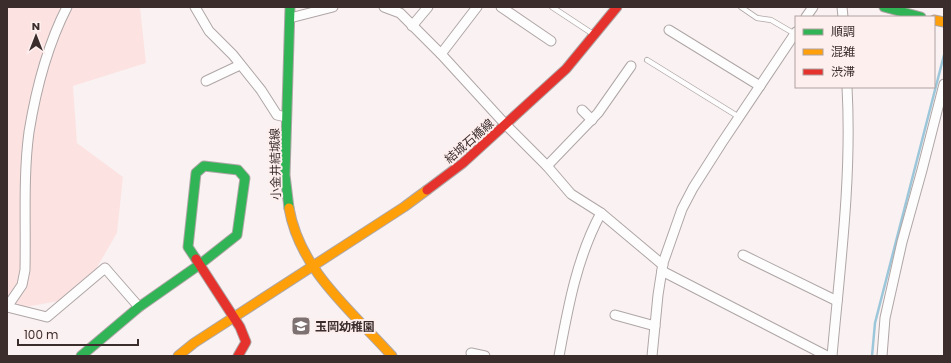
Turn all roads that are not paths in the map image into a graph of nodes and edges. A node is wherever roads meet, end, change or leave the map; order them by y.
1 (67, 7) edge
2 (195, 7) edge
3 (290, 7) edge
4 (333, 7) edge
5 (384, 7) edge
6 (428, 7) edge
7 (477, 7) edge
8 (501, 7) edge
9 (552, 7) edge
10 (617, 7) edge
11 (741, 7) edge
12 (813, 7) edge
13 (884, 7) edge
14 (807, 16) edge
15 (916, 16) edge
16 (290, 18) junction
17 (412, 26) junction
18 (669, 30) dead end
19 (795, 33) edge
20 (595, 35) junction
21 (551, 41) dead end
22 (441, 54) junction
23 (646, 60) dead end
24 (240, 65) junction
25 (631, 66) dead end
26 (206, 81) dead end
27 (944, 84) edge
28 (760, 86) junction
29 (847, 88) edge
30 (582, 110) dead end
31 (286, 117) junction
32 (739, 117) junction
33 (592, 120) junction
34 (506, 125) junction
35 (547, 166) junction
36 (602, 213) junction
37 (743, 255) dead end
38 (199, 265) junction
39 (312, 267) junction
40 (662, 268) junction
41 (837, 301) junction
42 (7, 307) edge
43 (139, 307) junction
44 (615, 315) dead end
45 (233, 318) junction
46 (655, 326) junction
47 (471, 353) dead end
48 (81, 356) edge
49 (178, 356) edge
50 (238, 356) edge
51 (392, 356) edge
52 (485, 356) edge
53 (559, 356) edge
54 (652, 356) edge
55 (827, 356) edge
56 (832, 356) edge
57 (882, 356) edge

1 - 42 street
2 - 24 street
3 - 16 main road, 小金井結城線
4 - 16 street
5 - 17 street
6 - 17 street
7 - 22 street
8 - 21 street
9 - 20 lane
10 - 20 main road, 結城石橋線
11 - 19 lane
12 - 14 street
13 - 15 main road
16 - 31 main road, 小金井結城線
17 - 22 street
18 - 28 street
19 - 28 street
20 - 34 main road, 結城石橋線
22 - 34 street
23 - 32 lane
24 - 26 street
24 - 31 street
25 - 33 street
27 - 57 street
28 - 32 street
29 - 41 street
30 - 33 street
31 - 39 main road, 小金井結城線
32 - 40 street
33 - 35 street
34 - 35 street
34 - 39 main road, 結城石橋線
35 - 36 street
36 - 40 street
36 - 53 street
37 - 41 street
38 - 38 main road
38 - 43 main road
38 - 45 main road
39 - 45 main road, 結城石橋線
39 - 51 main road, 小金井結城線
40 - 46 street
40 - 55 street
41 - 56 street
42 - 43 street
43 - 48 main road
44 - 46 street
45 - 49 main road, 結城石橋線
45 - 50 main road
46 - 54 street
47 - 52 street

